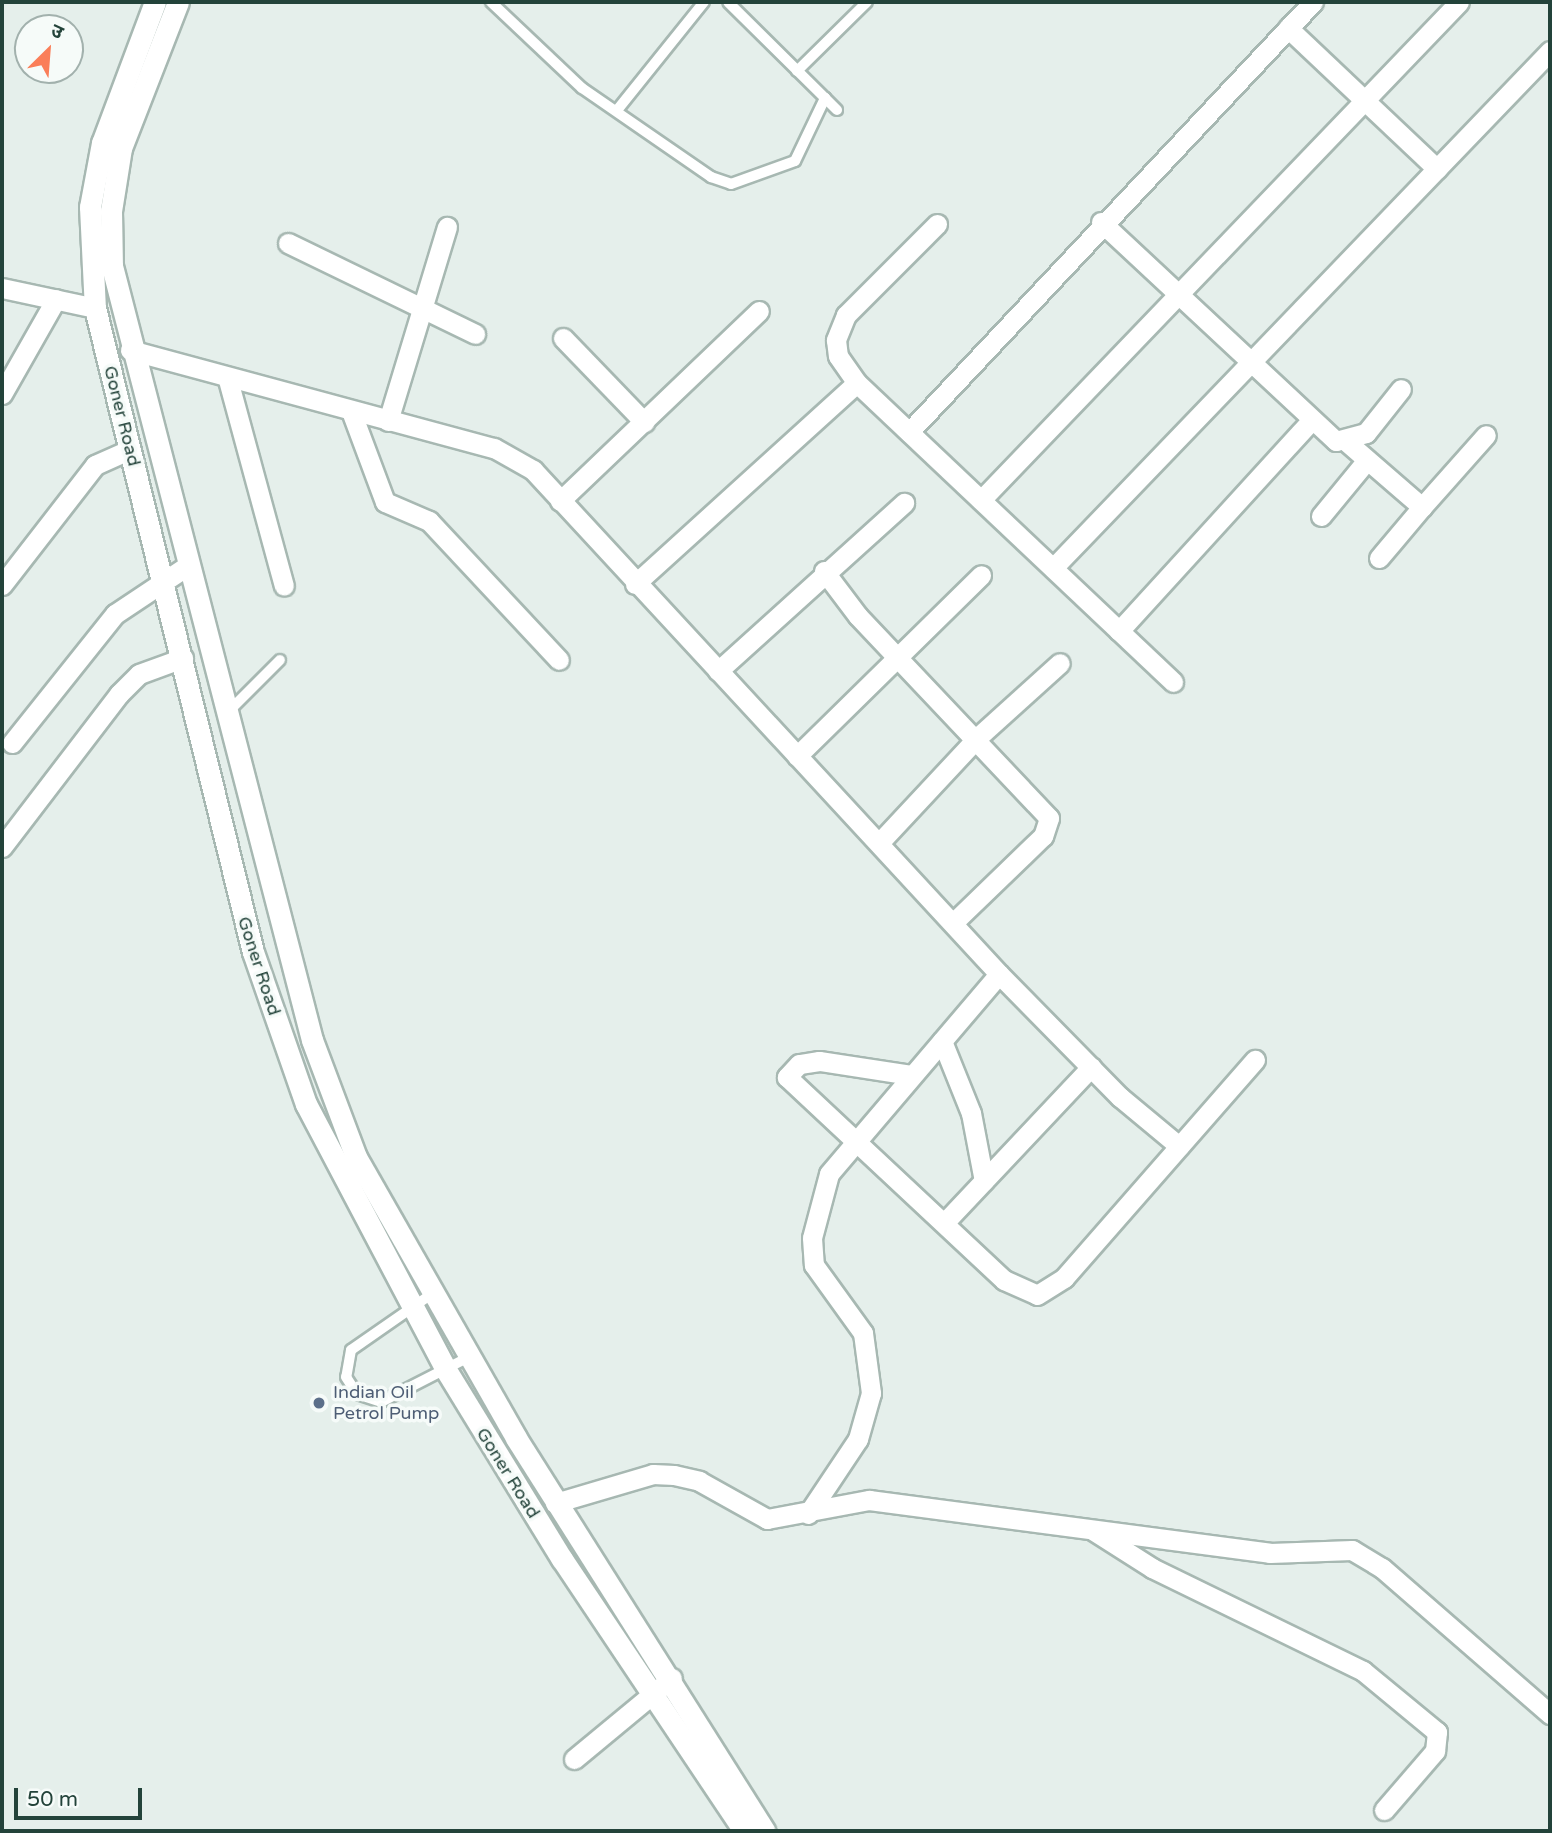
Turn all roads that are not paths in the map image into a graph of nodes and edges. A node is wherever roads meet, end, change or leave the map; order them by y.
1 (155, 2) edge
2 (178, 2) edge
3 (491, 2) edge
4 (704, 2) edge
5 (727, 2) edge
6 (867, 2) edge
7 (1313, 2) edge
8 (1460, 2) edge
9 (1288, 27) junction
10 (1550, 51) edge
11 (797, 71) junction
12 (825, 98) junction
13 (1364, 100) junction
14 (618, 109) junction
15 (837, 110) dead end
16 (1437, 169) junction
17 (1101, 222) junction
18 (937, 224) dead end
19 (447, 227) dead end
20 (288, 243) dead end
21 (2, 288) edge
22 (1177, 293) junction
23 (56, 299) junction
24 (421, 306) junction
25 (95, 308) junction
26 (121, 310) junction
27 (759, 311) dead end
28 (475, 334) dead end
29 (563, 338) dead end
30 (130, 350) junction
31 (107, 353) junction
32 (1250, 364) junction
33 (228, 380) junction
34 (858, 383) junction
35 (1401, 389) dead end
36 (2, 394) edge
37 (351, 411) junction
38 (388, 421) junction
39 (1311, 421) junction
40 (644, 422) junction
41 (909, 432) junction
42 (1486, 435) dead end
43 (1348, 443) junction
44 (131, 449) junction
45 (1367, 460) junction
46 (981, 500) junction
47 (561, 501) junction
48 (904, 503) dead end
49 (1422, 507) junction
50 (1321, 516) dead end
51 (1380, 558) dead end
52 (187, 566) junction
53 (1053, 568) junction
54 (824, 571) junction
55 (981, 575) dead end
56 (163, 577) junction
57 (635, 584) junction
58 (2, 585) edge
59 (284, 586) dead end
60 (1119, 631) junction
61 (895, 656) junction
62 (183, 659) junction
63 (279, 660) dead end
64 (559, 660) dead end
65 (1060, 663) dead end
66 (718, 671) junction
67 (1173, 682) dead end
68 (226, 713) junction
69 (978, 737) junction
70 (12, 743) dead end
71 (797, 756) junction
72 (3, 843) edge
73 (878, 843) junction
74 (956, 921) junction
75 (286, 944) junction
76 (253, 952) junction
77 (999, 974) junction
78 (942, 1041) junction
79 (1255, 1060) dead end
80 (1091, 1068) junction
81 (911, 1075) junction
82 (854, 1140) junction
83 (1179, 1146) junction
84 (985, 1181) junction
85 (945, 1222) junction
86 (433, 1293) junction
87 (412, 1305) junction
88 (470, 1357) junction
89 (446, 1370) junction
90 (555, 1503) junction
91 (808, 1514) junction
92 (1090, 1529) junction
93 (664, 1685) junction
94 (1550, 1714) edge
95 (575, 1759) dead end
96 (1384, 1810) dead end
97 (744, 1831) edge
98 (764, 1831) edge

1 - 25 street, Goner Road
2 - 26 street, Goner Road
3 - 14 lane
4 - 14 lane
5 - 11 lane
6 - 11 lane
7 - 9 street
8 - 13 street
9 - 13 street
9 - 17 street
10 - 16 street
11 - 12 lane
12 - 14 lane
12 - 15 lane
13 - 16 street
13 - 22 street
16 - 32 street
17 - 22 street
17 - 41 street
18 - 34 street
19 - 24 street
20 - 24 street
21 - 23 street
22 - 32 street
22 - 46 street
23 - 25 street
23 - 36 street
24 - 28 street
24 - 38 street
25 - 26 street
25 - 31 street, Goner Road
26 - 30 street, Goner Road
27 - 40 street
29 - 40 street
30 - 31 street
30 - 33 street
30 - 52 street, Goner Road
31 - 44 street, Goner Road
32 - 39 street
32 - 53 street
33 - 37 street
33 - 59 street
34 - 41 street
34 - 57 street
35 - 43 street
37 - 38 street
37 - 64 street
38 - 47 street
39 - 43 street
39 - 60 street
40 - 47 street
41 - 46 street
42 - 49 street
43 - 45 street
44 - 56 street, Goner Road
44 - 58 street
45 - 49 street
45 - 50 street
46 - 53 street
47 - 57 street
48 - 54 street
49 - 51 street
52 - 56 street
52 - 68 street, Goner Road
53 - 60 street
54 - 61 street
54 - 66 street
55 - 61 street
56 - 62 street, Goner Road
56 - 70 street
57 - 66 street
60 - 67 street
61 - 69 street
61 - 71 street
62 - 72 street
62 - 76 street, Goner Road
63 - 68 lane
65 - 69 street
66 - 71 street
68 - 75 street, Goner Road
69 - 73 street
69 - 74 street
71 - 73 street
73 - 74 street
74 - 77 street
75 - 76 street
75 - 86 street, Goner Road
76 - 87 street, Goner Road
77 - 78 street
77 - 80 street
78 - 81 street
78 - 84 street
79 - 83 street
80 - 83 street
80 - 84 street
81 - 82 street
81 - 82 street
82 - 85 street
82 - 91 street
83 - 85 street
84 - 85 street
86 - 87 lane
86 - 88 street, Goner Road
87 - 89 street, Goner Road
87 - 89 lane
88 - 89 lane
88 - 90 street, Goner Road
89 - 93 street, Goner Road
90 - 91 street
90 - 93 street, Goner Road
91 - 92 street
92 - 94 street
92 - 96 street
93 - 95 street
93 - 97 street, Goner Road
93 - 98 street, Goner Road

